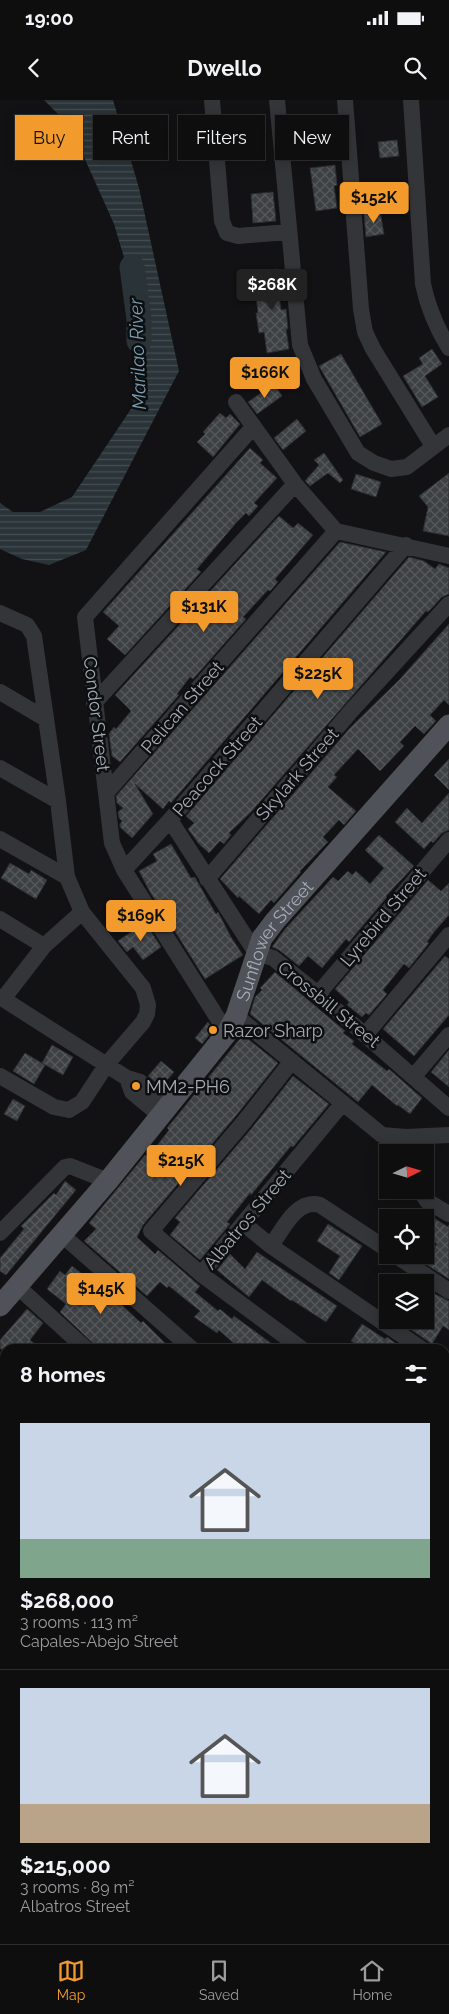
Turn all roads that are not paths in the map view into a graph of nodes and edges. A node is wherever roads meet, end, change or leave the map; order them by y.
1 (212, 100) edge
2 (277, 100) edge
3 (345, 100) edge
4 (411, 100) edge
5 (288, 232) junction
6 (449, 348) edge
7 (236, 402) dead end
8 (253, 427) junction
9 (449, 435) edge
10 (433, 446) junction
11 (295, 484) junction
12 (336, 531) junction
13 (406, 545) junction
14 (449, 556) edge
15 (449, 604) edge
16 (0, 613) edge
17 (0, 692) edge
18 (94, 703) junction
19 (46, 718) junction
20 (449, 725) edge
21 (0, 768) edge
22 (107, 792) junction
23 (58, 801) junction
24 (170, 820) junction
25 (0, 839) edge
26 (449, 840) edge
27 (124, 870) junction
28 (67, 877) junction
29 (207, 879) junction
30 (82, 912) junction
31 (0, 919) edge
32 (449, 935) edge
33 (44, 946) junction
34 (256, 953) junction
35 (318, 994) junction
36 (2, 998) edge
37 (232, 1024) junction
38 (366, 1034) junction
39 (449, 1035) edge
40 (292, 1061) junction
41 (107, 1064) junction
42 (0, 1076) edge
43 (414, 1076) junction
44 (342, 1104) junction
45 (449, 1108) edge
46 (165, 1111) junction
47 (449, 1135) edge
48 (405, 1144) edge
49 (412, 1144) edge
50 (108, 1181) junction
51 (426, 1199) edge
52 (449, 1214) edge
53 (244, 1224) junction
54 (0, 1233) edge
55 (61, 1234) junction
56 (379, 1244) edge
57 (272, 1246) junction
58 (408, 1264) edge
59 (201, 1274) junction
60 (17, 1286) junction
61 (449, 1291) edge
62 (0, 1306) edge
63 (73, 1344) edge
64 (186, 1344) edge
65 (288, 1344) edge
66 (415, 1344) edge

1 - 5 street
2 - 5 street
3 - 10 street
4 - 6 street
5 - 10 street
7 - 8 street
8 - 11 street
8 - 18 street, Condor Street
9 - 10 street
11 - 12 street
11 - 18 street
12 - 13 street
12 - 22 street, Pelican Street
13 - 14 street
13 - 24 street, Peacock Street
15 - 29 street, Skylark Street
16 - 19 street
17 - 19 street
18 - 22 street, Condor Street
19 - 23 street
20 - 34 main road, Sunflower Street
21 - 23 street
22 - 27 street, Condor Street
23 - 28 street
24 - 27 street, Peacock Street
24 - 29 street, Crossbill Street
25 - 28 street
26 - 35 street, Lyrebird Street
27 - 37 street, Condor Street
28 - 30 street
29 - 34 street, Crossbill Street
30 - 33 street
30 - 41 street
31 - 33 street
32 - 38 street
33 - 36 street
34 - 35 street, Crossbill Street
34 - 37 main road, Sunflower Street
35 - 38 street, Crossbill Street
36 - 41 street
37 - 40 street, Condor Street
37 - 46 main road, Sunflower Street
38 - 43 street, Crossbill Street
39 - 43 street
40 - 44 street, Condor Street
40 - 59 street, Albatros Street
41 - 42 street
41 - 46 street
43 - 45 street, Crossbill Street
44 - 48 street, Condor Street
44 - 53 street, Albatros Street
46 - 50 main road, Sunflower Street
47 - 49 street, Condor Street
50 - 54 street
50 - 55 main road, Sunflower Street
51 - 52 street
53 - 57 street
53 - 59 street, Albatros Street
55 - 60 main road, Sunflower Street
55 - 64 street
56 - 57 street
57 - 66 street
58 - 61 street
59 - 65 street
60 - 62 main road, Sunflower Street
60 - 63 street

